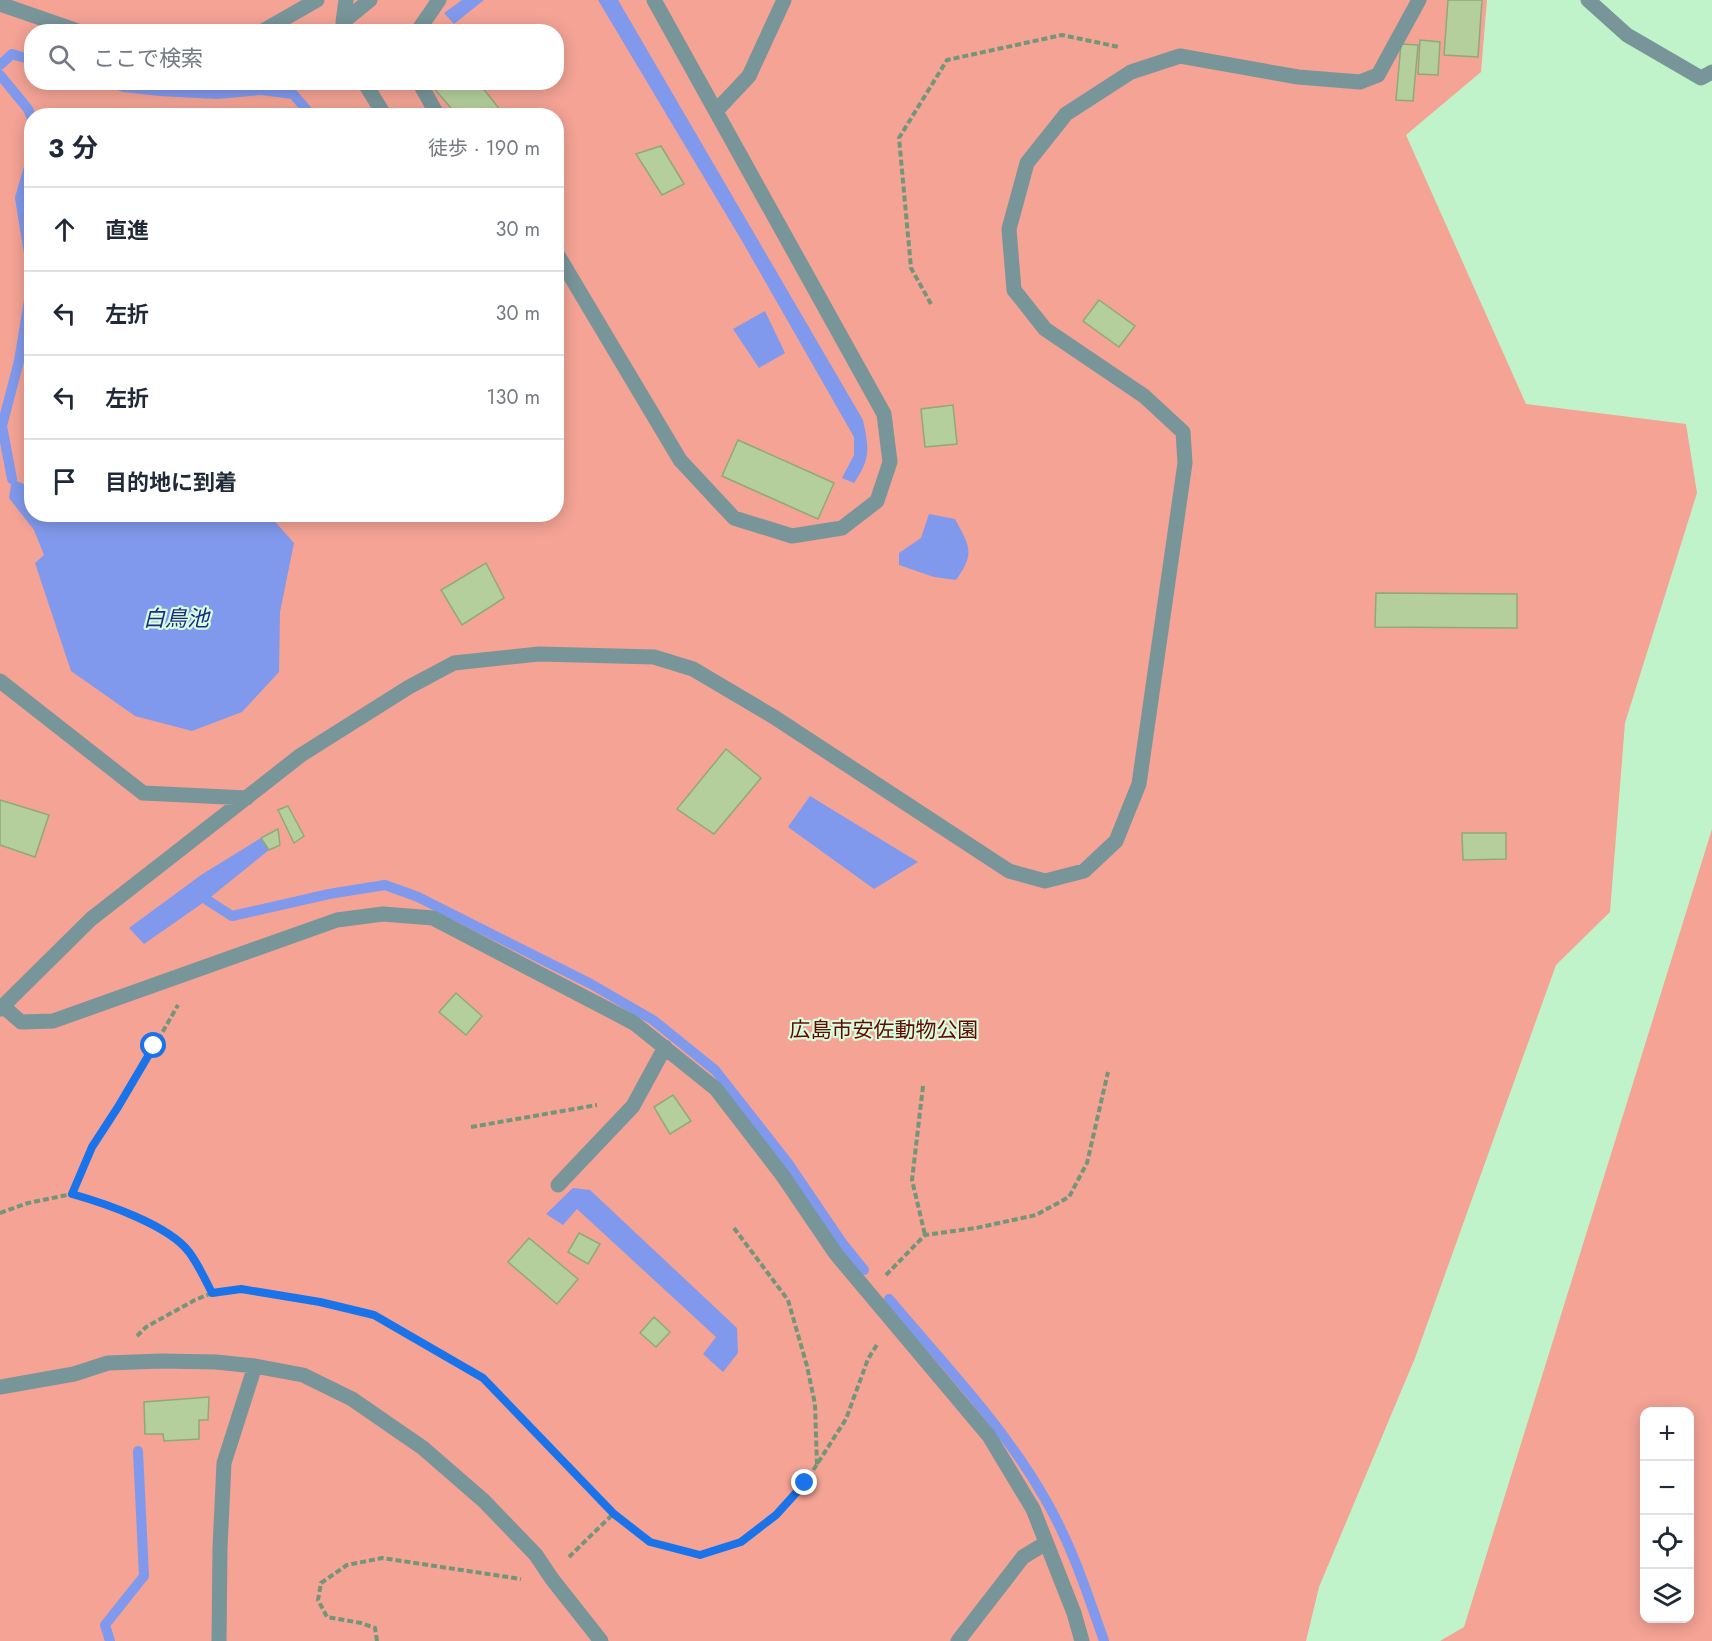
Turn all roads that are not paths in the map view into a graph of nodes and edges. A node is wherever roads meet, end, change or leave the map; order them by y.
1 (317, 0) edge
2 (346, 0) edge
3 (370, 0) edge
4 (439, 0) edge
5 (654, 0) edge
6 (784, 0) edge
7 (1419, 0) edge
8 (1588, 0) edge
9 (0, 4) edge
10 (58, 24) edge
11 (275, 24) edge
12 (344, 24) edge
13 (347, 24) edge
14 (422, 24) edge
15 (1712, 72) edge
16 (369, 90) edge
17 (423, 90) edge
18 (380, 108) edge
19 (434, 108) edge
20 (716, 111) junction
21 (564, 265) edge
22 (0, 681) edge
23 (247, 798) junction
24 (2, 1008) edge
25 (665, 1047) junction
26 (558, 1185) dead end
27 (255, 1366) junction
28 (0, 1387) edge
29 (1046, 1543) junction
30 (219, 1641) edge
31 (601, 1641) edge
32 (958, 1641) edge
33 (1082, 1641) edge

1 - 11 street
2 - 12 street
3 - 13 street
4 - 14 street
5 - 20 street
6 - 20 street
7 - 23 street
8 - 15 street
9 - 10 street
16 - 18 street
17 - 19 street
20 - 21 street
22 - 23 street
23 - 24 street
24 - 25 street
25 - 26 street
25 - 29 street
27 - 28 street
27 - 30 street
27 - 31 street
29 - 32 street
29 - 33 street

